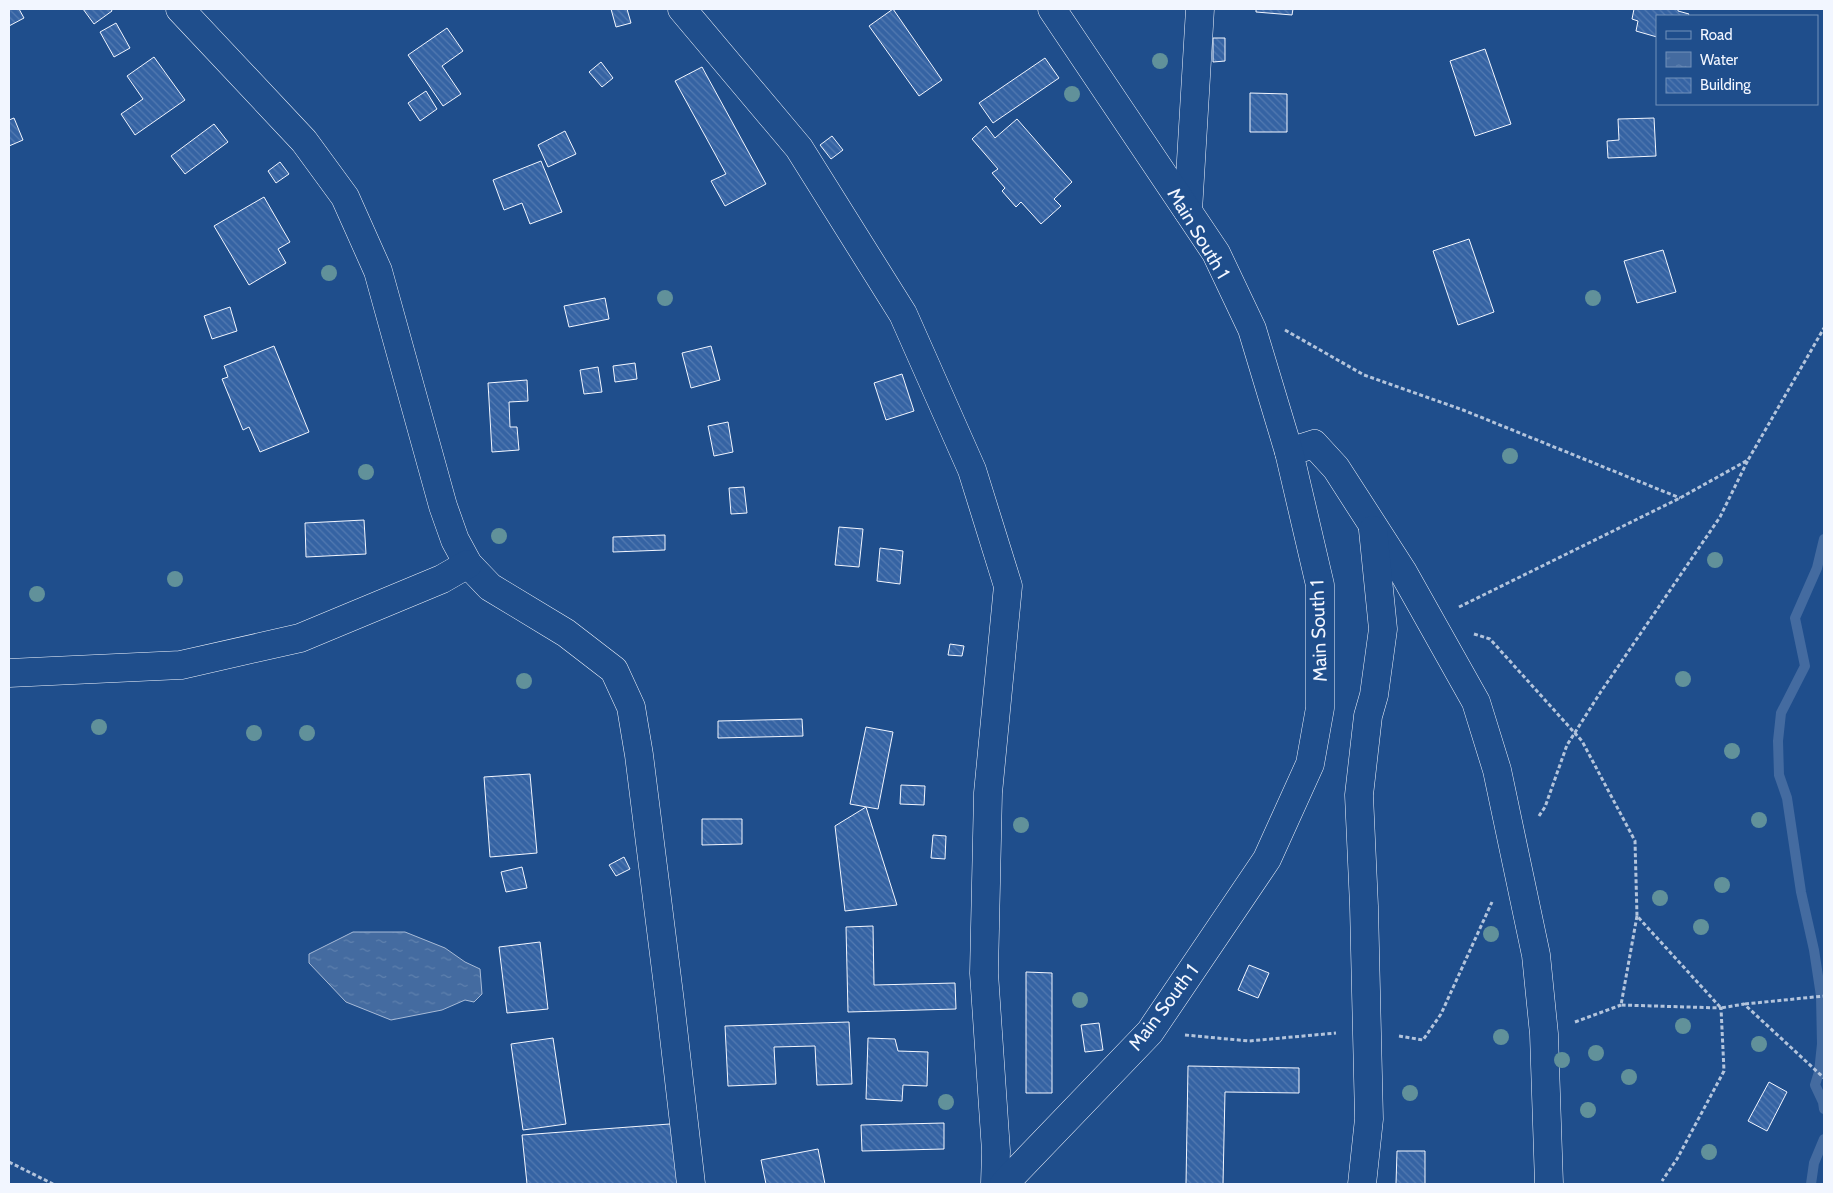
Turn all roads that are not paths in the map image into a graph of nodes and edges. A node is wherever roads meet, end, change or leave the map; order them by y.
1 (180, 9) edge
2 (682, 9) edge
3 (1052, 9) edge
4 (1200, 9) edge
5 (1188, 211) junction
6 (1289, 452) junction
7 (1372, 524) junction
8 (468, 564) junction
9 (9, 673) edge
10 (691, 1184) edge
11 (995, 1184) edge
12 (1004, 1184) edge
13 (1362, 1184) edge
14 (1549, 1184) edge

1 - 8 street
2 - 11 street
3 - 5 street, Main South 1
4 - 5 street
5 - 6 street, Main South 1
6 - 7 street
6 - 12 street, Main South 1
7 - 13 street
7 - 14 street
8 - 9 street
8 - 10 street

